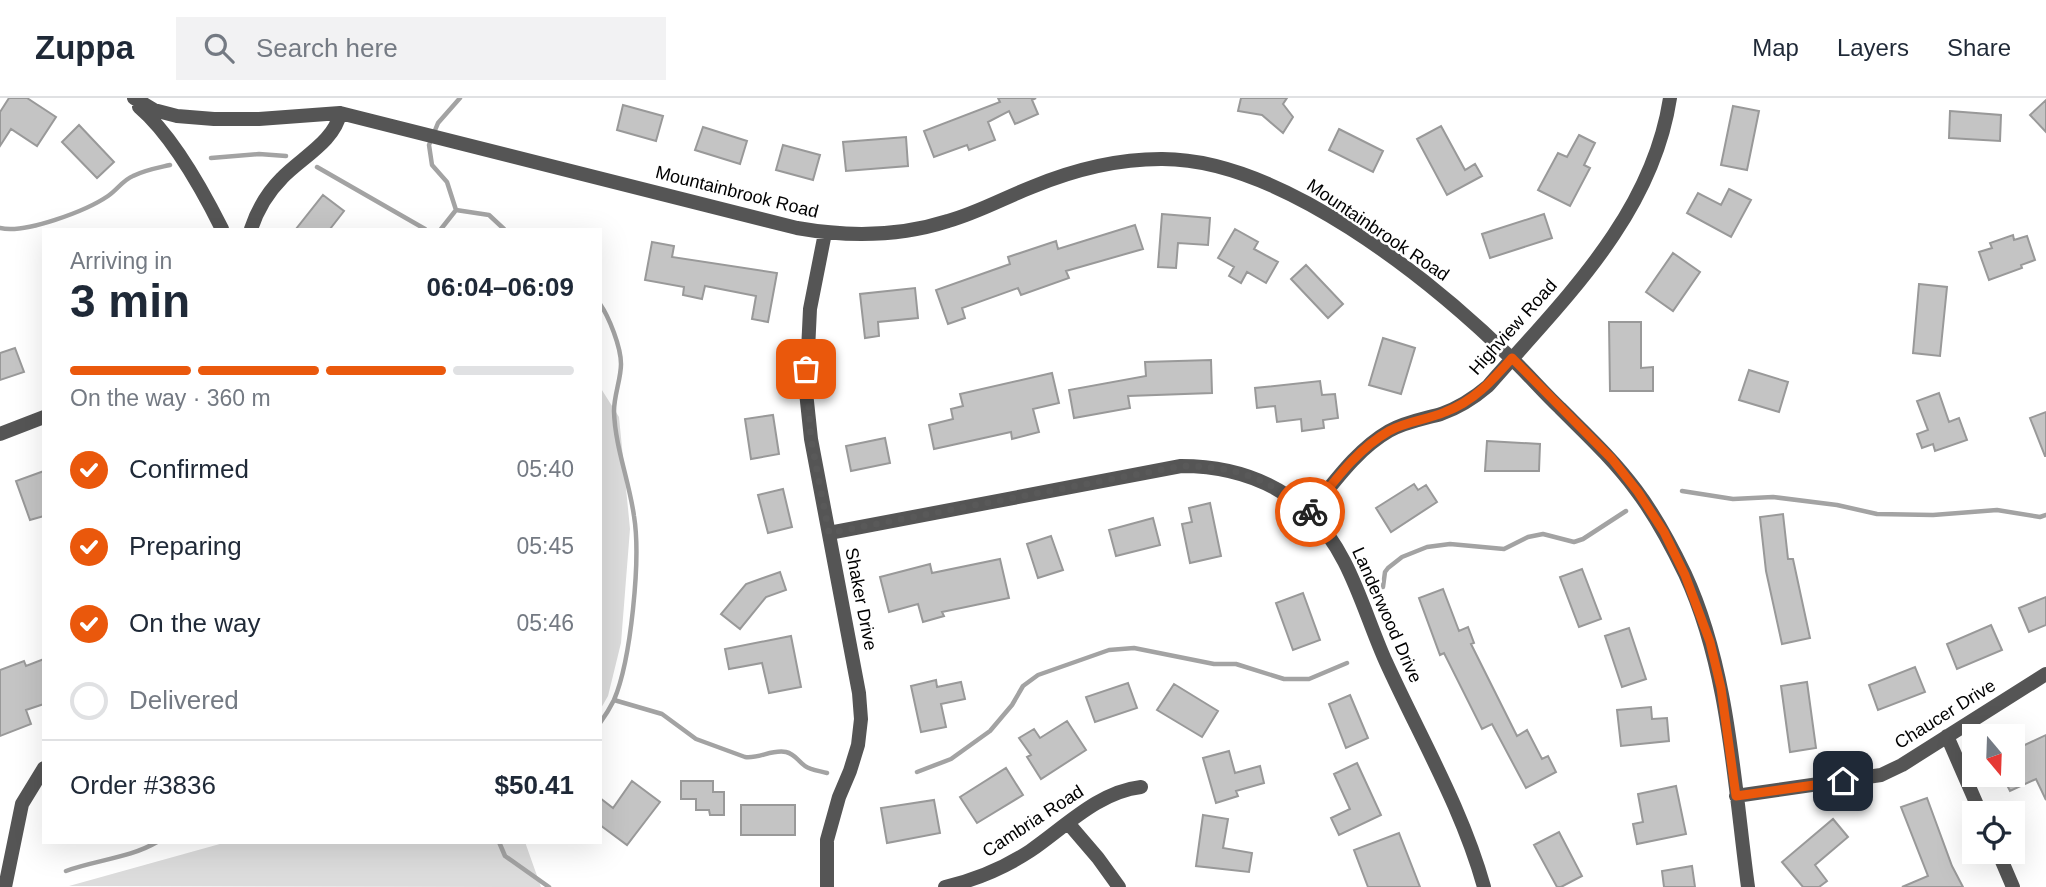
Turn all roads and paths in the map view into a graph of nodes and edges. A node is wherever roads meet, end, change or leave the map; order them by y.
1 (131, 98) edge
2 (1670, 98) edge
3 (340, 113) junction
4 (222, 228) edge
5 (251, 228) edge
6 (825, 233) junction
7 (1512, 358) junction
8 (42, 418) edge
9 (0, 434) edge
10 (1309, 513) junction
11 (829, 533) junction
12 (2046, 674) edge
13 (1947, 736) junction
14 (42, 771) edge
15 (1141, 787) dead end
16 (1736, 796) junction
17 (1975, 801) edge
18 (1068, 823) junction
19 (2003, 864) edge
20 (5, 887) edge
21 (827, 887) edge
22 (945, 887) edge
23 (1119, 887) edge
24 (1485, 887) edge
25 (1748, 887) edge
26 (2014, 887) edge

1 - 3 street, Mountainbrook Road
1 - 4 street
2 - 7 street, Highview Road
3 - 5 street
3 - 6 street, Mountainbrook Road
6 - 7 street, Mountainbrook Road
6 - 11 street, Shaker Drive
7 - 10 street, Highview Road
7 - 16 street, Mountainbrook Road
8 - 9 street
10 - 11 street, Landerwood Drive
10 - 24 street, Landerwood Drive
11 - 21 street, Shaker Drive
12 - 13 street, Chaucer Drive
13 - 16 street, Chaucer Drive
13 - 17 street
14 - 20 street
15 - 18 street, Cambria Road
16 - 25 street, Mountainbrook Road
18 - 22 street, Cambria Road
18 - 23 street
19 - 26 street

